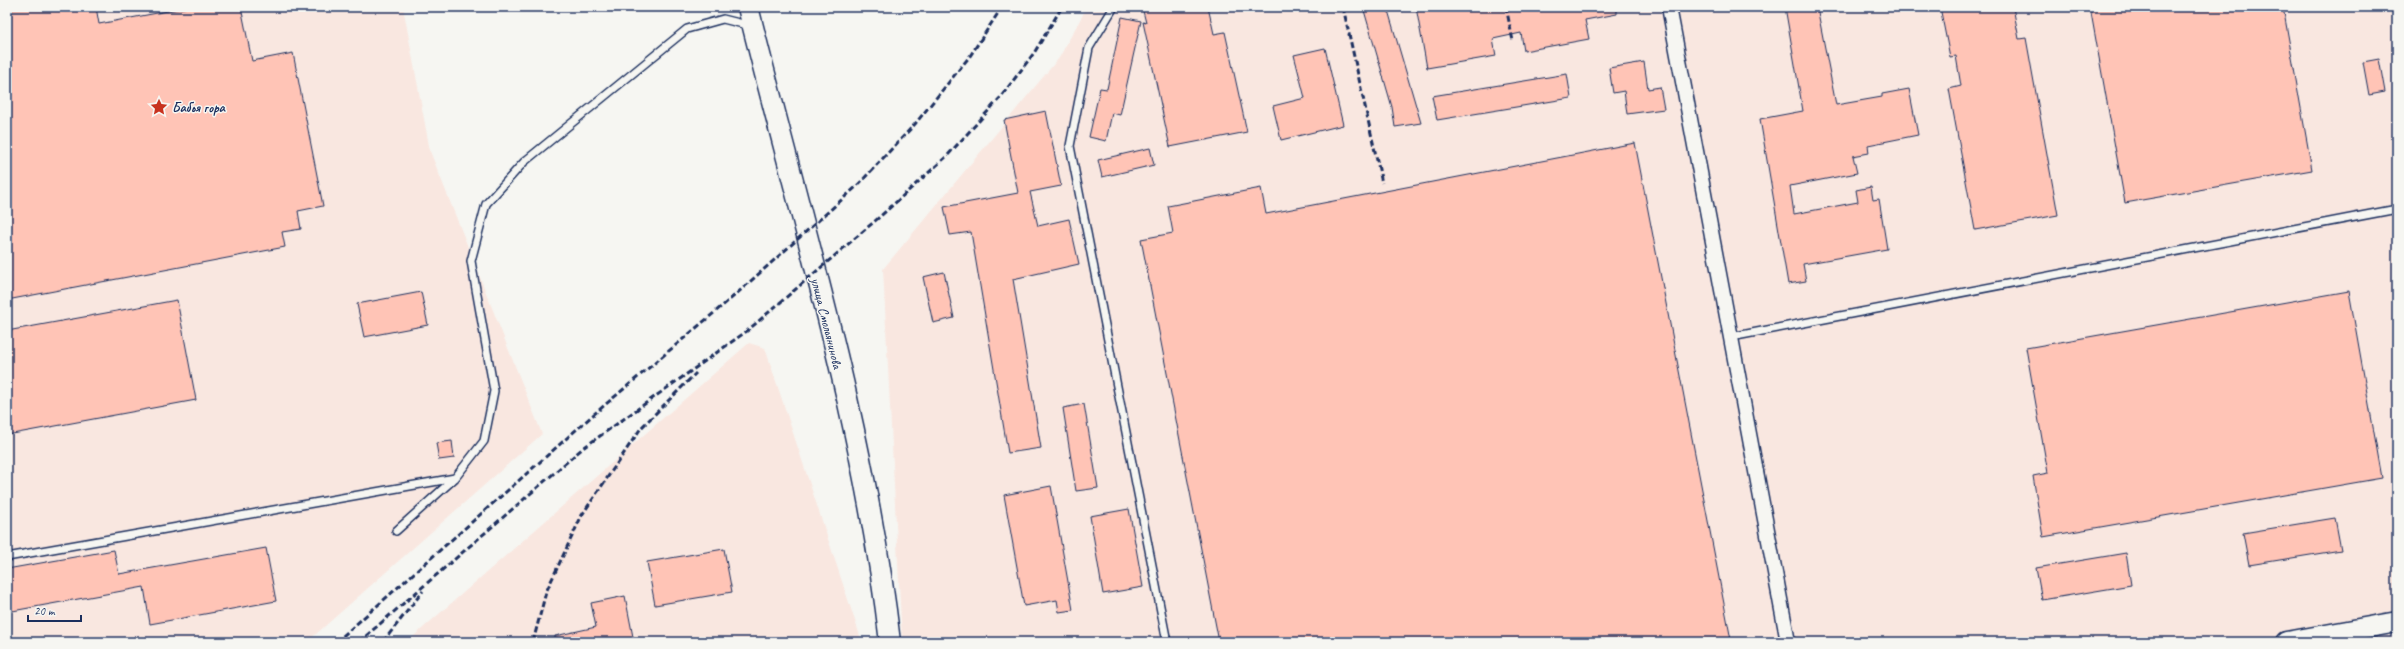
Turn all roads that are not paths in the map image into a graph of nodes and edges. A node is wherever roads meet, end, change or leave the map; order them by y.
1 (748, 7) edge
2 (1114, 7) edge
3 (1669, 7) edge
4 (753, 27) junction
5 (2397, 209) edge
6 (1730, 337) junction
7 (455, 478) junction
8 (396, 531) dead end
9 (7, 557) edge
10 (2397, 622) edge
11 (890, 642) edge
12 (1167, 642) edge
13 (1788, 642) edge
14 (2287, 642) edge

1 - 4 street, улица Смольянинова
2 - 12 lane
3 - 6 street
4 - 7 lane
4 - 11 street, улица Смольянинова
5 - 6 lane
6 - 13 street
7 - 8 lane
7 - 9 lane
10 - 14 street

